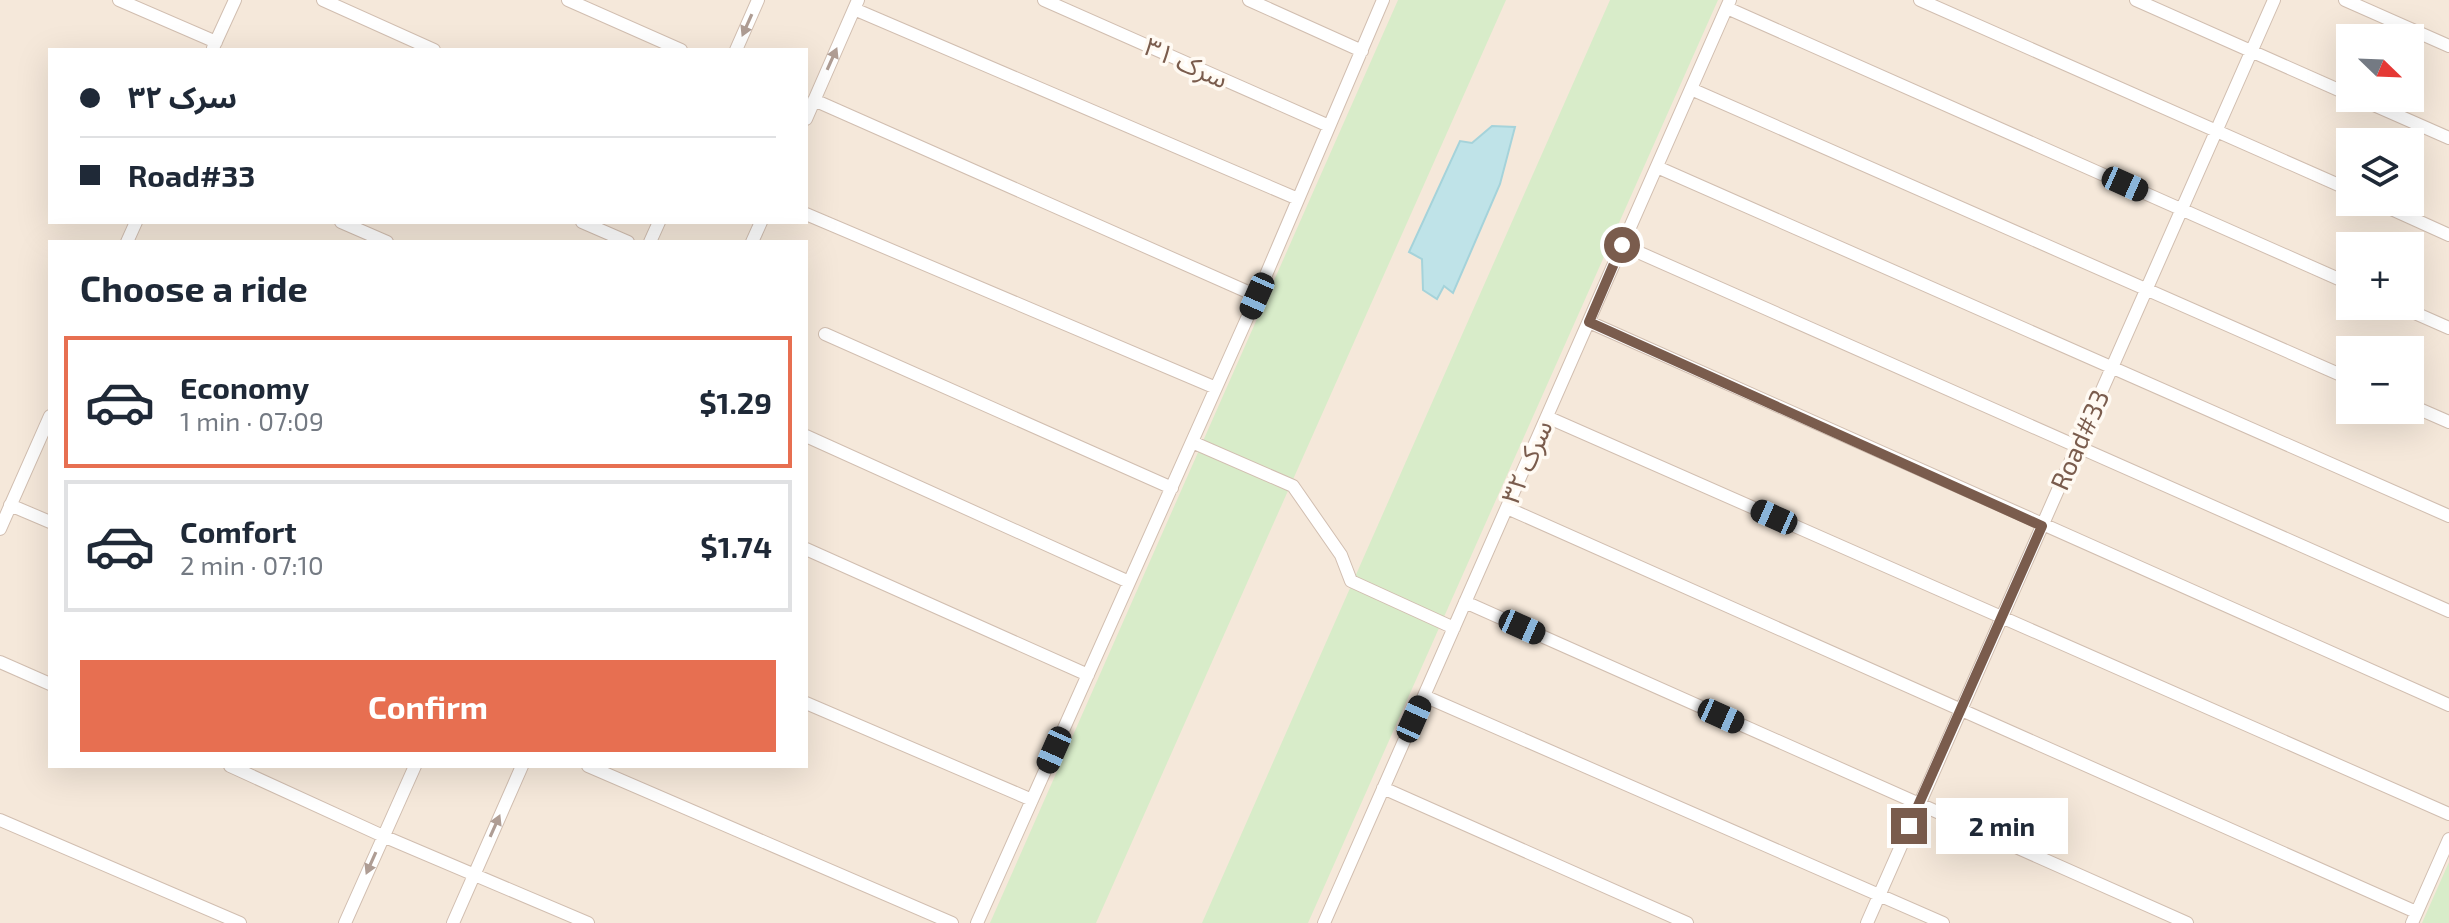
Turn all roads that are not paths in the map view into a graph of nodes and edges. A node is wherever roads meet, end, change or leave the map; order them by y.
1 (119, 0) edge
2 (235, 0) edge
3 (323, 0) edge
4 (568, 0) edge
5 (758, 0) edge
6 (1044, 0) edge
7 (1249, 0) edge
8 (1383, 0) edge
9 (1920, 0) edge
10 (2136, 0) edge
11 (2274, 0) edge
12 (2345, 0) edge
13 (1729, 4) edge
14 (856, 5) edge
15 (214, 46) edge
16 (2449, 46) edge
17 (430, 48) edge
18 (676, 48) edge
19 (737, 48) edge
20 (1362, 51) junction
21 (2251, 51) junction
22 (1691, 89) junction
23 (2336, 89) edge
24 (814, 100) junction
25 (2390, 112) edge
26 (808, 114) edge
27 (1329, 126) junction
28 (2216, 131) junction
29 (2449, 138) edge
30 (1657, 167) junction
31 (2336, 184) edge
32 (1298, 199) junction
33 (2181, 209) junction
34 (808, 215) edge
35 (2407, 216) edge
36 (346, 224) edge
37 (587, 224) edge
38 (2449, 235) edge
39 (382, 240) edge
40 (623, 240) edge
41 (1622, 245) junction
42 (2336, 278) edge
43 (2146, 289) junction
44 (1257, 296) junction
45 (2424, 317) edge
46 (1589, 322) junction
47 (2449, 328) edge
48 (825, 334) dead end
49 (2112, 366) junction
50 (2336, 373) edge
51 (1216, 388) junction
52 (2424, 411) edge
53 (1547, 417) junction
54 (48, 420) edge
55 (2449, 422) edge
56 (808, 437) edge
57 (1192, 442) junction
58 (2077, 446) junction
59 (1172, 488) junction
60 (10, 505) junction
61 (1507, 508) junction
62 (2449, 516) edge
63 (48, 521) edge
64 (2042, 526) junction
65 (0, 529) edge
66 (808, 550) edge
67 (1129, 582) junction
68 (1465, 602) junction
69 (2449, 611) edge
70 (2001, 618) junction
71 (1454, 628) junction
72 (0, 662) edge
73 (1088, 675) junction
74 (48, 683) edge
75 (1424, 696) junction
76 (808, 704) edge
77 (2449, 705) edge
78 (1961, 710) junction
79 (234, 768) edge
80 (414, 768) edge
81 (521, 768) edge
82 (593, 768) edge
83 (1383, 788) junction
84 (1032, 800) junction
85 (1919, 804) junction
86 (2449, 814) edge
87 (0, 820) edge
88 (383, 836) junction
89 (2449, 839) edge
90 (474, 874) junction
91 (1879, 894) junction
92 (2414, 918) edge
93 (240, 923) edge
94 (345, 923) edge
95 (453, 923) edge
96 (588, 923) edge
97 (952, 923) edge
98 (977, 923) edge
99 (1324, 923) edge
100 (1687, 923) edge
101 (1867, 923) edge
102 (1943, 923) edge
103 (2187, 923) edge

1 - 15 street
2 - 15 street
3 - 17 street
4 - 18 street
5 -> 19 street
6 - 27 street, سرک ۳۱
7 - 20 street
8 - 20 street
9 - 28 street
10 - 21 street
11 - 21 street, Road#33
12 - 16 street
13 - 22 street, سرک ۳۲
13 - 33 street
24 -> 14 street
14 - 32 street
20 - 27 street
21 - 23 street
21 - 28 street, Road#33
22 - 30 street, سرک ۳۲
22 - 43 street
24 - 26 street
24 - 44 street
25 - 29 street
27 - 32 street
28 - 31 street
28 - 33 street, Road#33
30 - 41 street, سرک ۳۲
30 - 49 street
32 - 44 street
33 - 42 street
33 - 43 street, Road#33
34 - 51 street
35 - 38 street
36 - 39 street
37 - 40 street
41 - 46 street, سرک ۳۲
41 - 58 street
43 - 49 street, Road#33
43 - 50 street
44 - 51 street
45 - 47 street
46 - 53 street, سرک ۳۲
46 - 64 street
48 - 59 street
49 - 58 street, Road#33
49 - 62 street
51 - 57 street
52 - 55 street
53 - 61 street, سرک ۳۲
53 - 70 street
54 - 60 street
56 - 67 street
57 - 59 street
57 - 71 street
58 - 64 street, Road#33
58 - 69 street
59 - 67 street
60 - 63 street
60 - 65 street
61 - 68 street, سرک ۳۲
61 - 78 street
64 - 70 street, Road#33
64 - 77 street
66 - 73 street
67 - 73 street
68 - 71 street, سرک ۳۲
68 - 85 street
70 - 78 street, Road#33
70 - 86 street
71 - 75 street, سرک ۳۲
72 - 74 street
73 - 84 street
75 - 83 street, سرک ۳۲
75 - 91 street
76 - 84 street
78 - 85 street, Road#33
78 - 92 street
79 - 88 street
80 - 88 street
90 -> 81 street
82 - 97 street
83 - 99 street, سرک ۳۲
83 - 100 street
84 - 98 street
85 - 91 street, Road#33
85 - 103 street
87 - 93 street
88 - 90 street
88 -> 94 street
89 - 92 street
90 - 95 street
90 - 96 street
91 - 101 street, Road#33
91 - 102 street

